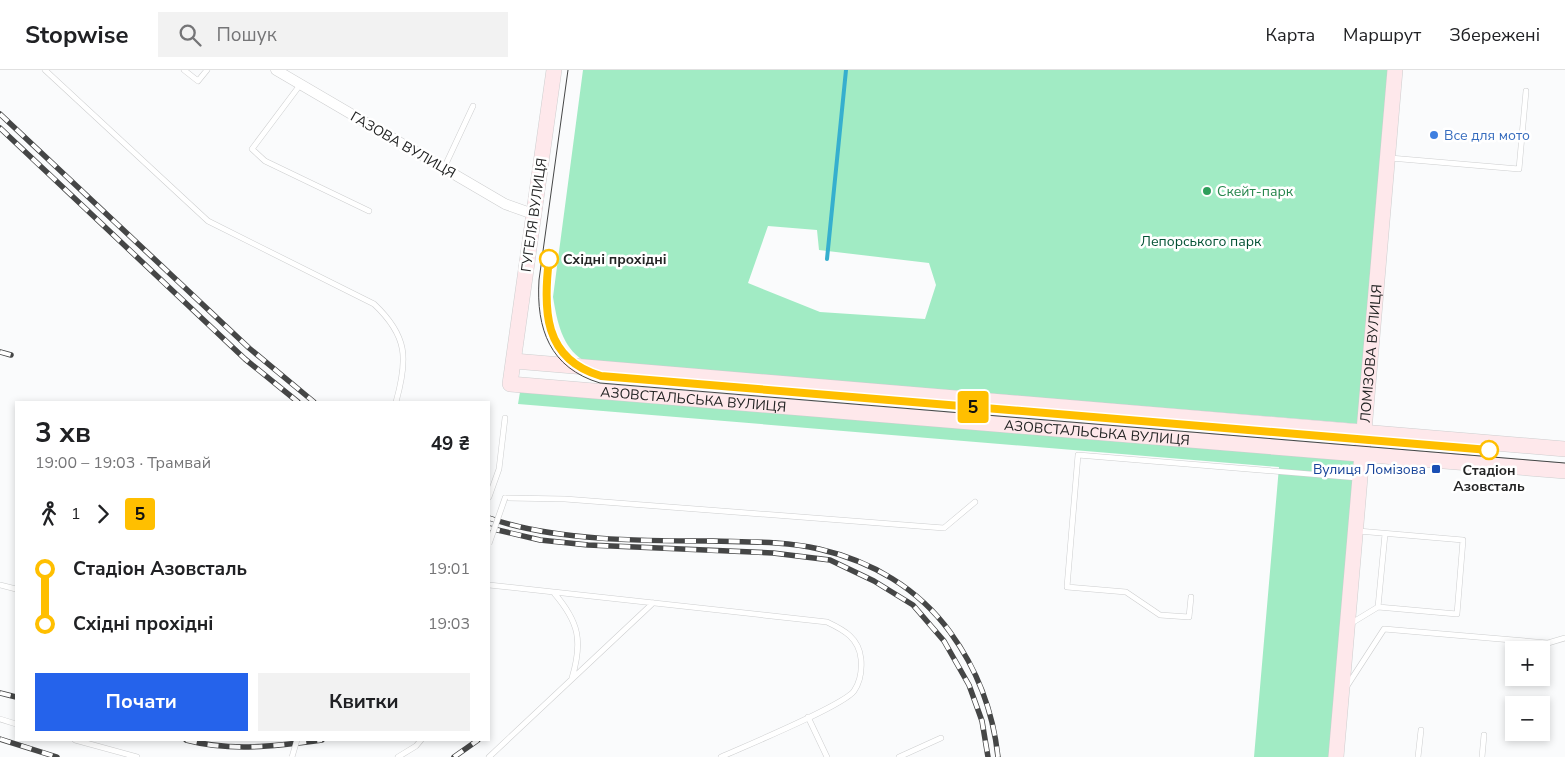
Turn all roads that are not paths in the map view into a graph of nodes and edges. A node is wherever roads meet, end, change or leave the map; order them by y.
1 (45, 70) edge
2 (184, 70) edge
3 (207, 70) edge
4 (276, 70) edge
5 (554, 70) edge
6 (1395, 70) edge
7 (300, 85) junction
8 (1526, 91) dead end
9 (473, 106) dead end
10 (1387, 158) junction
11 (444, 169) junction
12 (369, 211) dead end
13 (533, 214) junction
14 (514, 361) junction
15 (510, 388) joint
16 (396, 401) edge
17 (506, 418) dead end
18 (1364, 431) junction
19 (1565, 449) edge
20 (1362, 454) junction
21 (1565, 472) edge
22 (1360, 478) junction
23 (490, 494) edge
24 (975, 502) dead end
25 (1355, 531) junction
26 (1384, 534) junction
27 (490, 541) edge
28 (0, 585) edge
29 (490, 585) edge
30 (15, 589) edge
31 (554, 592) junction
32 (1191, 597) dead end
33 (653, 603) junction
34 (1378, 608) junction
35 (1347, 626) junction
36 (1565, 638) edge
37 (571, 680) junction
38 (1341, 694) junction
39 (808, 717) junction
40 (0, 719) edge
41 (15, 724) edge
42 (1421, 730) dead end
43 (1484, 735) dead end
44 (940, 738) dead end
45 (80, 741) edge
46 (297, 741) edge
47 (421, 741) edge
48 (137, 757) edge
49 (292, 757) edge
50 (398, 757) edge
51 (489, 757) edge
52 (721, 757) edge
53 (827, 757) edge
54 (898, 757) edge
55 (1336, 757) edge
56 (1418, 757) edge
57 (1482, 757) edge

1 - 16 lane
2 - 3 lane
4 - 7 street, ГАЗОВА ВУЛИЦЯ
5 - 13 street, ГУГЕЛЯ ВУЛИЦЯ
6 - 10 street, ЛОМІЗОВА ВУЛИЦЯ
7 - 11 street, ГАЗОВА ВУЛИЦЯ
7 - 12 lane
8 - 10 lane
9 - 11 lane
10 - 18 street, ЛОМІЗОВА ВУЛИЦЯ
11 - 13 street, ГАЗОВА ВУЛИЦЯ
13 - 14 street, ГУГЕЛЯ ВУЛИЦЯ
14 - 15 street, ГУГЕЛЯ ВУЛИЦЯ
14 - 18 street, АЗОВСТАЛЬСЬКА ВУЛИЦЯ
15 - 20 street, АЗОВСТАЛЬСЬКА ВУЛИЦЯ
17 - 23 lane
18 - 19 street, АЗОВСТАЛЬСЬКА ВУЛИЦЯ
18 - 20 street, ЛОМІЗОВА ВУЛИЦЯ
20 - 21 street, АЗОВСТАЛЬСЬКА ВУЛИЦЯ
20 - 22 street, ЛОМІЗОВА ВУЛИЦЯ
22 - 25 street, ЛОМІЗОВА ВУЛИЦЯ
22 - 32 lane
24 - 27 lane, bridge
25 - 26 lane
25 - 35 street, ЛОМІЗОВА ВУЛИЦЯ
26 - 34 lane
26 - 34 lane
28 - 30 lane
29 - 31 lane
31 - 33 lane
31 - 37 lane
33 - 37 lane
33 - 39 lane
34 - 35 lane
35 - 38 street, ЛОМІЗОВА ВУЛИЦЯ
36 - 38 lane
37 - 51 lane
38 - 55 street, ЛОМІЗОВА ВУЛИЦЯ
39 - 52 lane
39 - 53 lane
40 - 41 lane
42 - 56 lane
43 - 57 lane
44 - 54 lane
45 - 48 lane
46 - 49 lane, bridge
47 - 50 lane

